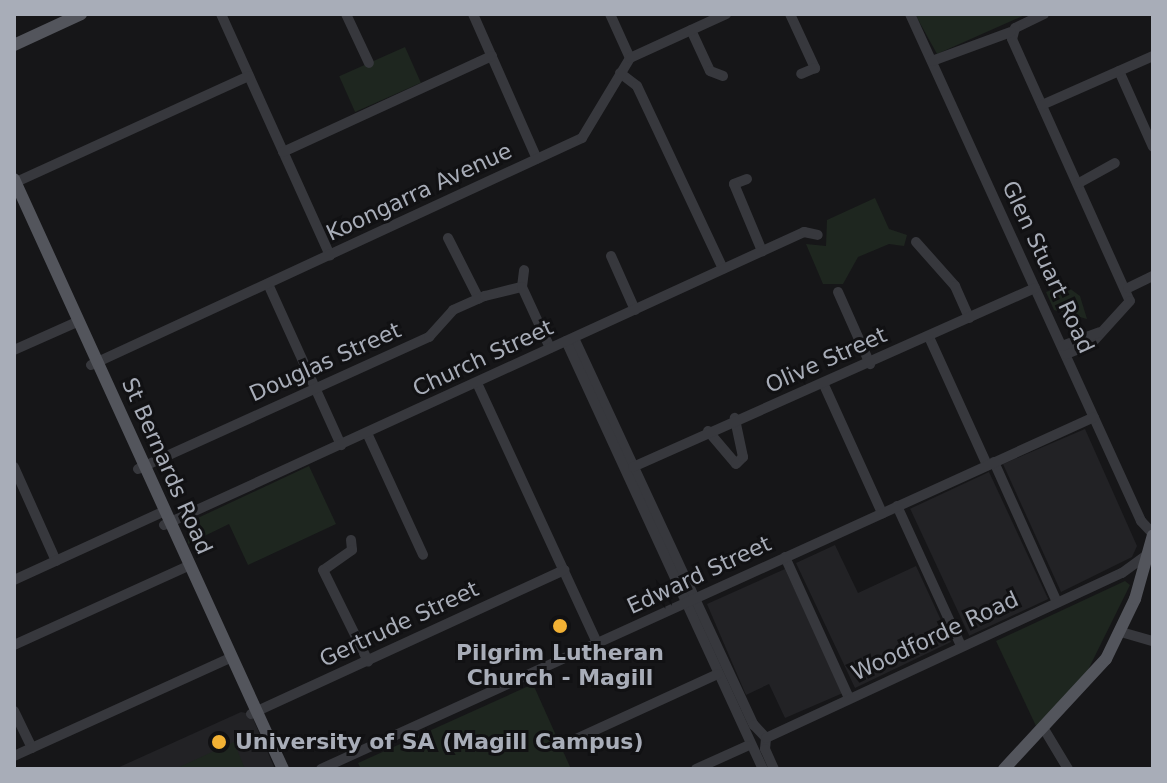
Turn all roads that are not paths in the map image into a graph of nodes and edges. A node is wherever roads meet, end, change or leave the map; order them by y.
1 (81, 14) edge
2 (221, 14) edge
3 (346, 14) edge
4 (473, 14) edge
5 (610, 14) edge
6 (726, 14) edge
7 (790, 14) edge
8 (910, 14) edge
9 (1044, 14) edge
10 (691, 30) junction
11 (1011, 32) junction
12 (14, 45) edge
13 (492, 56) junction
14 (1153, 56) edge
15 (630, 58) junction
16 (932, 61) junction
17 (369, 63) dead end
18 (1119, 71) junction
19 (620, 73) junction
20 (801, 74) dead end
21 (249, 76) junction
22 (723, 76) dead end
23 (1042, 105) junction
24 (1153, 147) edge
25 (283, 152) junction
26 (537, 159) junction
27 (1115, 163) dead end
28 (747, 179) dead end
29 (15, 181) edge
30 (1079, 183) junction
31 (14, 196) edge
32 (818, 235) dead end
33 (448, 238) dead end
34 (916, 242) dead end
35 (762, 251) junction
36 (330, 255) junction
37 (611, 256) dead end
38 (723, 269) junction
39 (524, 270) dead end
40 (1153, 276) edge
41 (268, 284) junction
42 (522, 287) junction
43 (1035, 288) junction
44 (1128, 288) junction
45 (838, 292) dead end
46 (479, 299) junction
47 (635, 310) junction
48 (969, 318) junction
49 (75, 322) junction
50 (929, 337) junction
51 (570, 340) junction
52 (550, 348) junction
53 (14, 350) edge
54 (1064, 350) junction
55 (94, 364) junction
56 (870, 364) junction
57 (477, 383) junction
58 (824, 385) junction
59 (315, 388) junction
60 (1094, 417) junction
61 (735, 418) junction
62 (708, 431) junction
63 (367, 433) junction
64 (341, 445) junction
65 (991, 464) junction
66 (14, 467) edge
67 (633, 467) junction
68 (141, 468) junction
69 (897, 506) junction
70 (882, 513) junction
71 (164, 518) junction
72 (1153, 535) edge
73 (351, 540) dead end
74 (423, 555) dead end
75 (1147, 555) junction
76 (785, 557) junction
77 (56, 561) junction
78 (186, 566) junction
79 (564, 570) junction
80 (1122, 573) junction
81 (14, 580) edge
82 (1138, 589) junction
83 (690, 601) junction
84 (1057, 602) junction
85 (1121, 632) junction
86 (1153, 641) edge
87 (597, 643) junction
88 (14, 645) edge
89 (961, 646) junction
90 (712, 648) junction
91 (228, 659) junction
92 (368, 661) junction
93 (718, 674) junction
94 (849, 698) junction
95 (14, 711) edge
96 (254, 713) junction
97 (1044, 729) junction
98 (757, 742) junction
99 (565, 744) dead end
100 (32, 748) junction
101 (14, 756) edge
102 (275, 769) edge
103 (283, 769) edge
104 (321, 769) edge
105 (696, 769) edge
106 (763, 769) edge
107 (774, 769) edge
108 (1004, 769) edge
109 (1068, 769) edge

1 - 12 main road
2 - 21 street
3 - 17 street
4 - 13 street
5 - 15 street
6 - 10 street
7 - 20 street
8 - 16 street, Glen Stuart Road
9 - 11 street
10 - 15 street
10 - 22 street
11 - 16 street
11 - 23 street
13 - 25 street
13 - 26 street
14 - 18 street
15 - 19 street, Koongarra Avenue
16 - 43 street, Glen Stuart Road
18 - 23 street
18 - 24 street
19 - 26 street, Koongarra Avenue
19 - 38 street
21 - 25 street
21 - 29 street
23 - 30 street
25 - 36 street
26 - 36 street, Koongarra Avenue
27 - 30 street
28 - 35 street
29 - 49 main road, St Bernards Road
30 - 44 street
31 - 49 main road, St Bernards Road
32 - 35 street, Church Street
33 - 46 street
34 - 48 street
35 - 38 street, Church Street
36 - 41 street, Koongarra Avenue
37 - 47 street
38 - 47 street, Church Street
39 - 42 street
40 - 44 street
41 - 55 street, Koongarra Avenue
41 - 59 street
42 - 46 street, Douglas Street
42 - 52 street
43 - 48 street, Olive Street
43 - 54 street, Glen Stuart Road
44 - 54 street
45 - 56 street
46 - 59 street, Douglas Street
47 - 51 street, Church Street
48 - 50 street, Olive Street
49 - 53 street
49 - 55 main road, St Bernards Road
50 - 56 street, Olive Street
50 - 65 street
51 - 52 street, Church Street
51 - 67 street
51 - 83 street
52 - 57 street, Church Street
54 - 60 street, Glen Stuart Road
55 - 68 main road, St Bernards Road
56 - 58 street, Olive Street
57 - 63 street, Church Street
57 - 79 street
58 - 61 street, Olive Street
58 - 70 street
59 - 64 street
59 - 68 street, Douglas Street
60 - 65 street, Edward Street
60 - 72 street, Glen Stuart Road
61 - 62 street, Olive Street
61 - 62 street
62 - 67 street, Olive Street
63 - 64 street, Church Street
63 - 74 street
64 - 71 street, Church Street
65 - 69 street, Edward Street
65 - 84 street
66 - 77 street
67 - 83 street
68 - 71 main road, St Bernards Road
69 - 70 street, Edward Street
69 - 89 street
70 - 76 street, Edward Street
71 - 77 street, Church Street
71 - 78 main road, St Bernards Road
72 - 75 main road
73 - 92 street
75 - 80 street, Woodforde Road
75 - 82 main road
76 - 83 street, Edward Street
76 - 94 street
77 - 81 street, Church Street
78 - 88 street
78 - 91 main road, St Bernards Road
79 - 87 street
79 - 92 street, Gertrude Street
80 - 82 street
80 - 84 street, Woodforde Road
82 - 85 main road
83 - 87 street, Edward Street
83 - 90 street
84 - 89 street, Woodforde Road
85 - 86 street
85 - 97 main road
87 - 104 street, Edward Street
89 - 94 street, Woodforde Road
90 - 93 street
90 - 98 street
91 - 96 main road, St Bernards Road
91 - 100 street
92 - 96 street, Gertrude Street
93 - 98 street
93 - 99 street
94 - 98 street, Woodforde Road
95 - 100 street
96 - 102 main road, St Bernards Road
96 - 103 main road, St Bernards Road
97 - 108 main road
97 - 109 street
98 - 105 street, Woodforde Road
98 - 106 street
98 - 107 street
100 - 101 street

